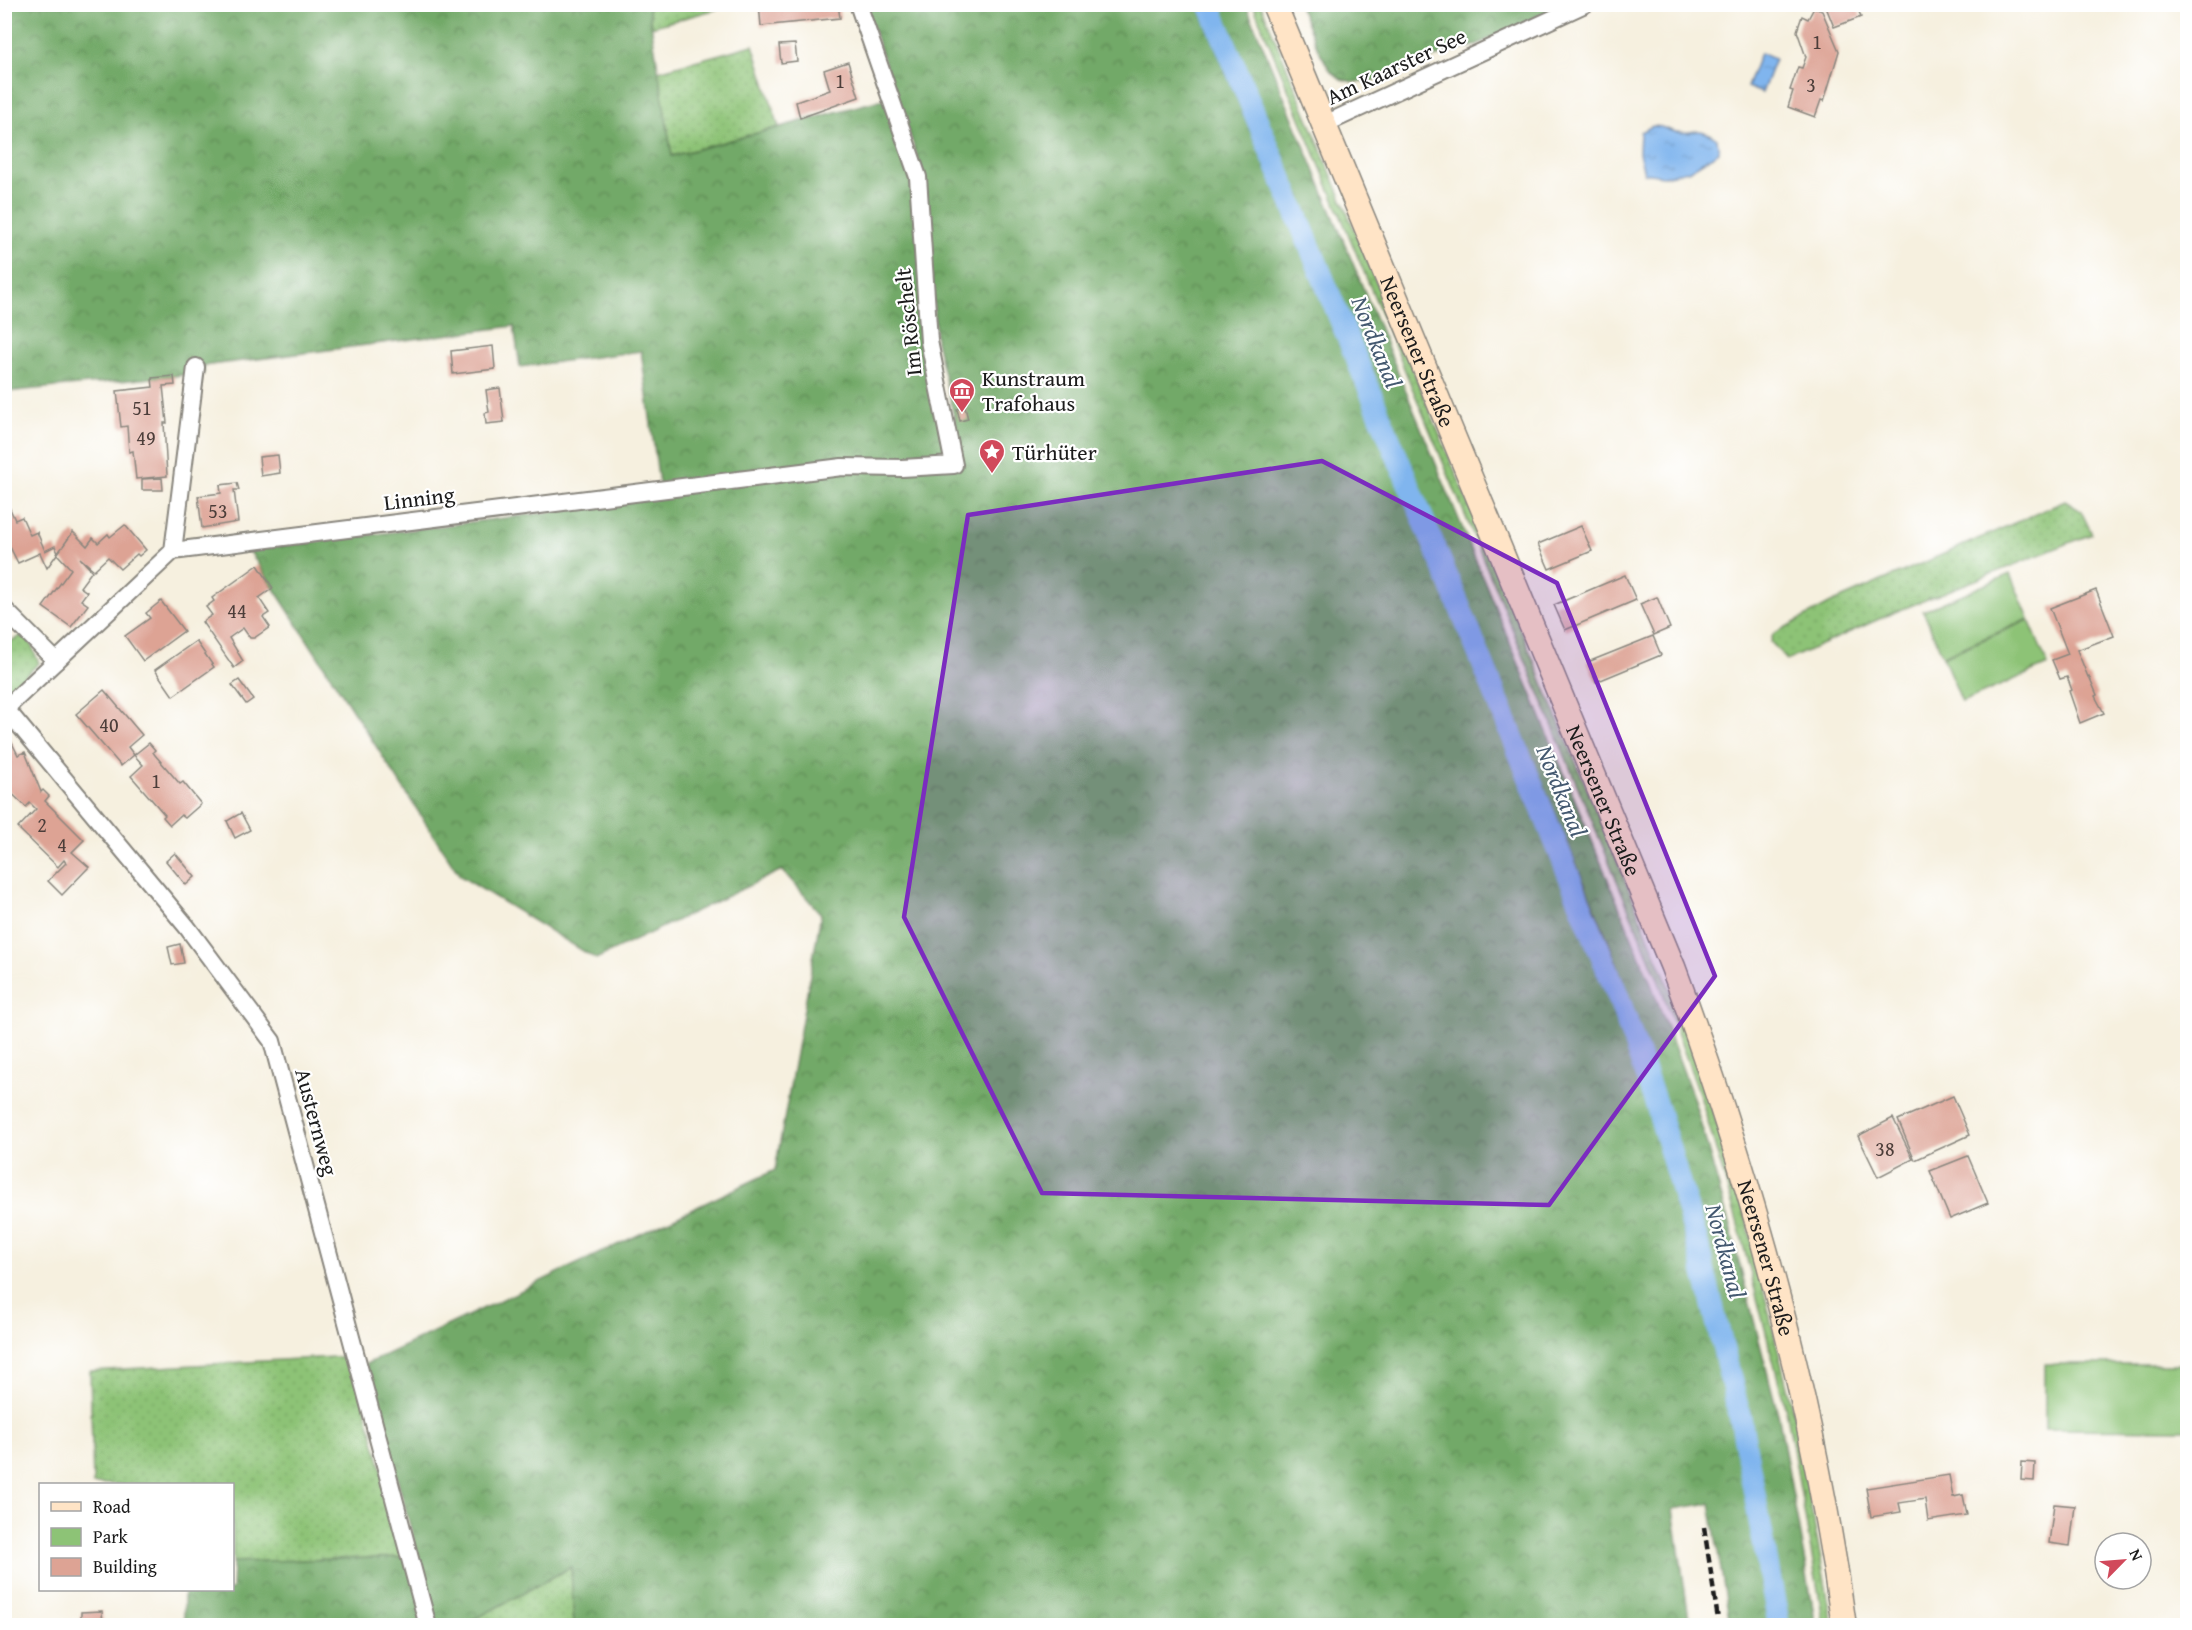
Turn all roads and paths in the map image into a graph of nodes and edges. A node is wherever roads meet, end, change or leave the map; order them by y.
1 (858, 4) edge
2 (1274, 4) edge
3 (1585, 4) edge
4 (1325, 124) junction
5 (196, 367) dead end
6 (670, 489) joint
7 (173, 551) junction
8 (4, 609) edge
9 (56, 661) junction
10 (5, 710) edge
11 (429, 1626) edge
12 (1844, 1626) edge

1 - 6 street, Im Röschelt
2 - 4 main road, Neersener Straße
3 - 4 street, Am Kaarster See
4 - 12 main road, Neersener Straße
5 - 7 street
6 - 7 street, Linning
7 - 9 street
8 - 9 street
9 - 10 street
10 - 11 street, Austernweg

